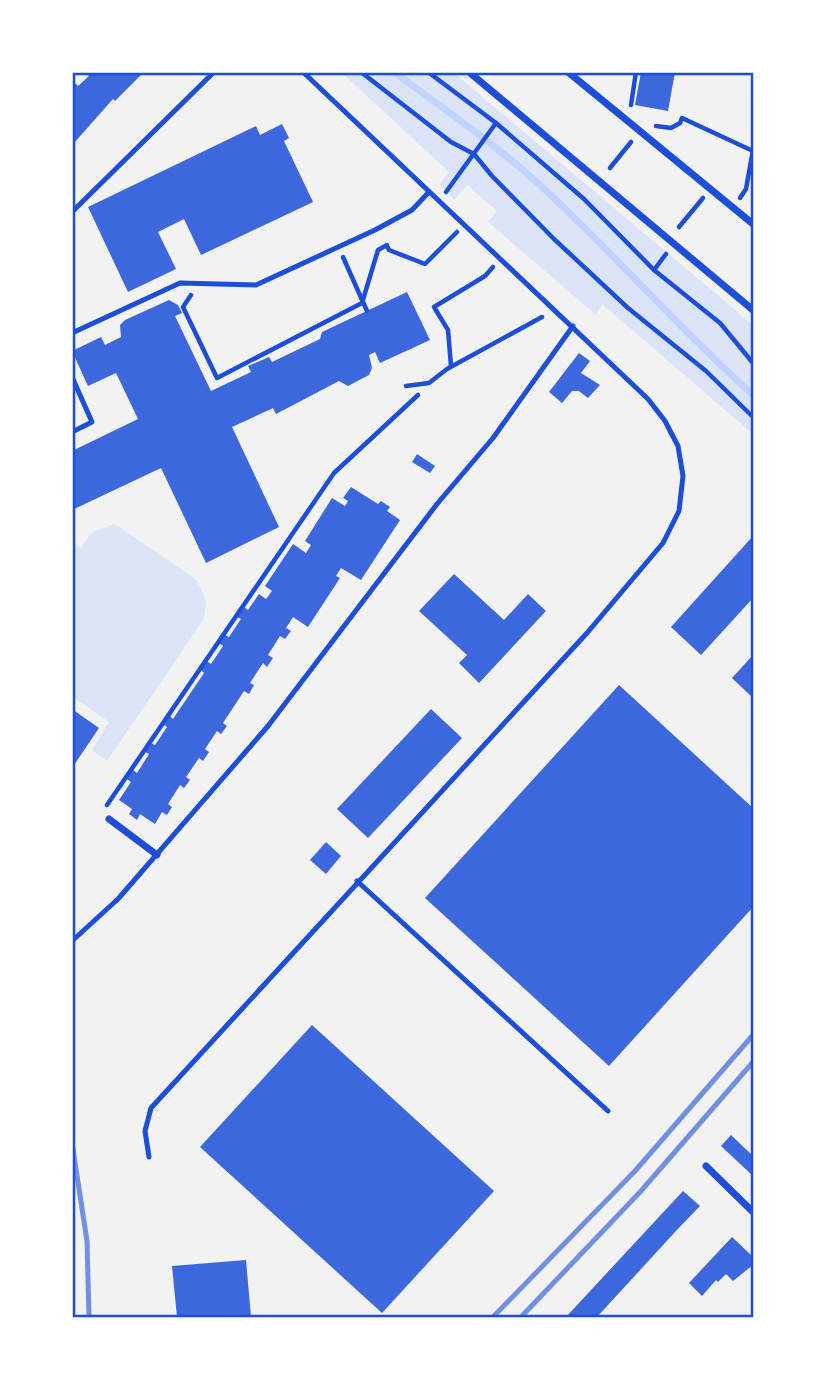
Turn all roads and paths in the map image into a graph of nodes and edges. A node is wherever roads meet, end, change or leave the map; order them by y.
1 (214, 72) edge
2 (303, 72) edge
3 (361, 72) edge
4 (428, 72) edge
5 (469, 72) edge
6 (568, 72) edge
7 (636, 72) edge
8 (630, 111) dead end
9 (496, 123) junction
10 (639, 131) junction
11 (753, 149) edge
12 (475, 152) junction
13 (610, 168) dead end
14 (710, 188) junction
15 (448, 190) junction
16 (429, 192) junction
17 (457, 198) dead end
18 (439, 201) junction
19 (733, 208) junction
20 (72, 212) edge
21 (464, 224) junction
22 (753, 224) edge
23 (679, 227) dead end
24 (378, 228) junction
25 (387, 245) junction
26 (339, 246) junction
27 (501, 258) junction
28 (197, 284) junction
29 (362, 303) junction
30 (551, 305) junction
31 (753, 310) edge
32 (366, 311) dead end
33 (573, 326) junction
34 (72, 333) edge
35 (753, 363) edge
36 (452, 366) junction
37 (72, 377) edge
38 (406, 386) dead end
39 (418, 395) dead end
40 (753, 417) edge
41 (72, 432) edge
42 (110, 819) joint
43 (157, 855) junction
44 (357, 881) junction
45 (72, 941) edge
46 (608, 1111) dead end
47 (149, 1157) dead end
48 (706, 1166) dead end
49 (753, 1212) edge

1 - 20 lane
2 - 16 lane
3 - 12 path
4 - 9 path
5 - 31 street
6 - 10 street
7 - 8 path
9 - 12 path
9 - 35 path
10 - 11 path
10 - 13 path
10 - 14 street
11 - 19 path
12 - 15 path
12 - 40 path
14 - 19 street
14 - 23 path
15 - 17 path
15 - 18 path
16 - 18 lane
16 - 24 lane
18 - 21 lane
19 - 22 street
21 - 25 path
21 - 27 lane
24 - 25 path
24 - 26 lane
25 - 29 path
26 - 28 lane
26 - 29 path
27 - 30 lane
27 - 36 path
28 - 29 path
28 - 34 lane
29 - 32 path
30 - 33 lane
30 - 36 path
33 - 43 lane
33 - 44 lane
36 - 38 path
37 - 41 lane
39 - 42 path
42 - 43 street
43 - 45 lane
44 - 46 lane
44 - 47 lane
48 - 49 street

